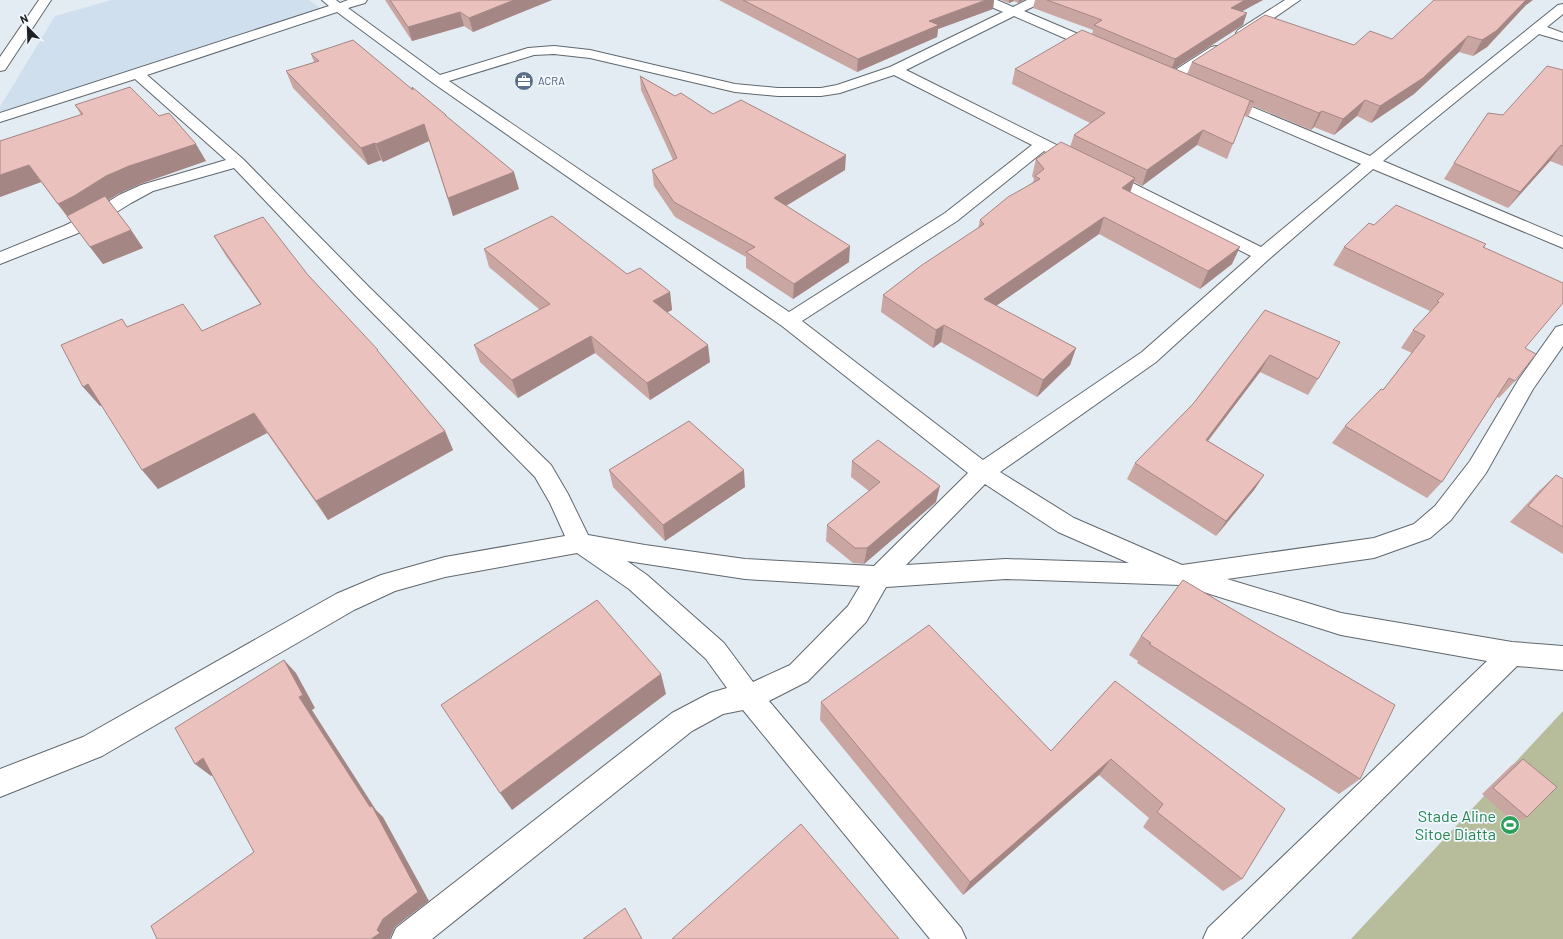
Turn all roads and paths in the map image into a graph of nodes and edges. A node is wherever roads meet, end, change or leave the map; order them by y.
1 (45, 0) edge
2 (361, 0) edge
3 (986, 0) edge
4 (1037, 0) edge
5 (1294, 0) edge
6 (333, 4) edge
7 (1563, 8) edge
8 (1013, 11) junction
9 (1539, 29) junction
10 (1563, 37) edge
11 (1114, 54) edge
12 (0, 67) edge
13 (894, 70) junction
14 (1157, 72) edge
15 (138, 74) junction
16 (1171, 78) junction
17 (438, 80) junction
18 (1186, 84) edge
19 (1207, 93) edge
20 (0, 118) edge
21 (1043, 144) junction
22 (237, 162) junction
23 (1372, 162) junction
24 (1563, 242) edge
25 (1263, 255) junction
26 (0, 258) edge
27 (789, 321) junction
28 (1563, 332) edge
29 (983, 472) junction
30 (580, 543) junction
31 (1181, 575) junction
32 (879, 577) junction
33 (1512, 654) junction
34 (1563, 658) edge
35 (749, 697) junction
36 (0, 784) edge
37 (407, 939) edge
38 (950, 939) edge
39 (1219, 939) edge

1 - 12 street
2 - 6 street
3 - 8 street
4 - 8 street
5 - 16 street
6 - 15 street
6 - 17 street
7 - 9 street
8 - 11 street
8 - 13 street
9 - 10 street
9 - 23 street
13 - 17 street
13 - 21 street
14 - 16 street
15 - 20 street
15 - 22 street
16 - 18 street
17 - 27 street
19 - 23 street
21 - 25 street
21 - 27 street
22 - 26 street
22 - 30 street
23 - 24 street
23 - 25 street
25 - 29 street
27 - 29 street
28 - 31 street
29 - 31 street
29 - 32 street
30 - 32 street
30 - 35 street
30 - 36 street
31 - 32 street
31 - 33 street
32 - 35 street
33 - 34 street
33 - 39 street
35 - 37 street
35 - 38 street

